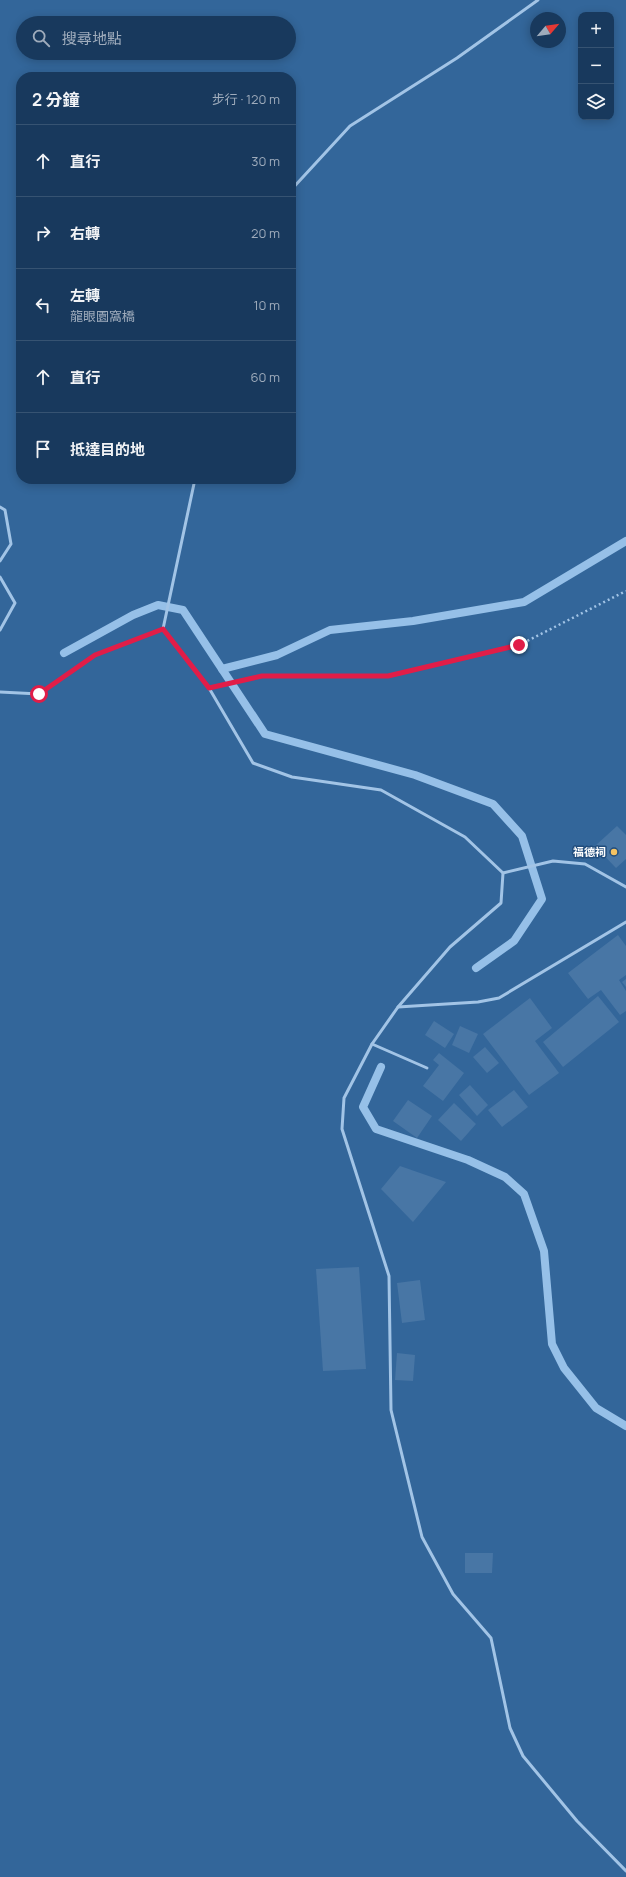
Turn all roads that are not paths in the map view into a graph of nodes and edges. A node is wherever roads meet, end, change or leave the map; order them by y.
1 (538, 0) edge
2 (296, 185) edge
3 (194, 484) edge
4 (0, 506) edge
5 (0, 561) edge
6 (0, 577) edge
7 (163, 629) junction
8 (0, 630) edge
9 (262, 676) road end
10 (209, 688) junction
11 (0, 692) edge
12 (503, 873) junction
13 (626, 887) edge
14 (626, 922) edge
15 (398, 1007) junction
16 (372, 1044) junction
17 (427, 1068) dead end
18 (626, 1871) edge

1 - 2 lane
3 - 7 lane
4 - 5 lane
6 - 8 lane
7 - 10 lane
7 - 11 lane
9 - 10 lane
10 - 12 lane
12 - 13 lane
12 - 15 lane
14 - 15 lane
15 - 16 lane
16 - 17 lane
16 - 18 lane

